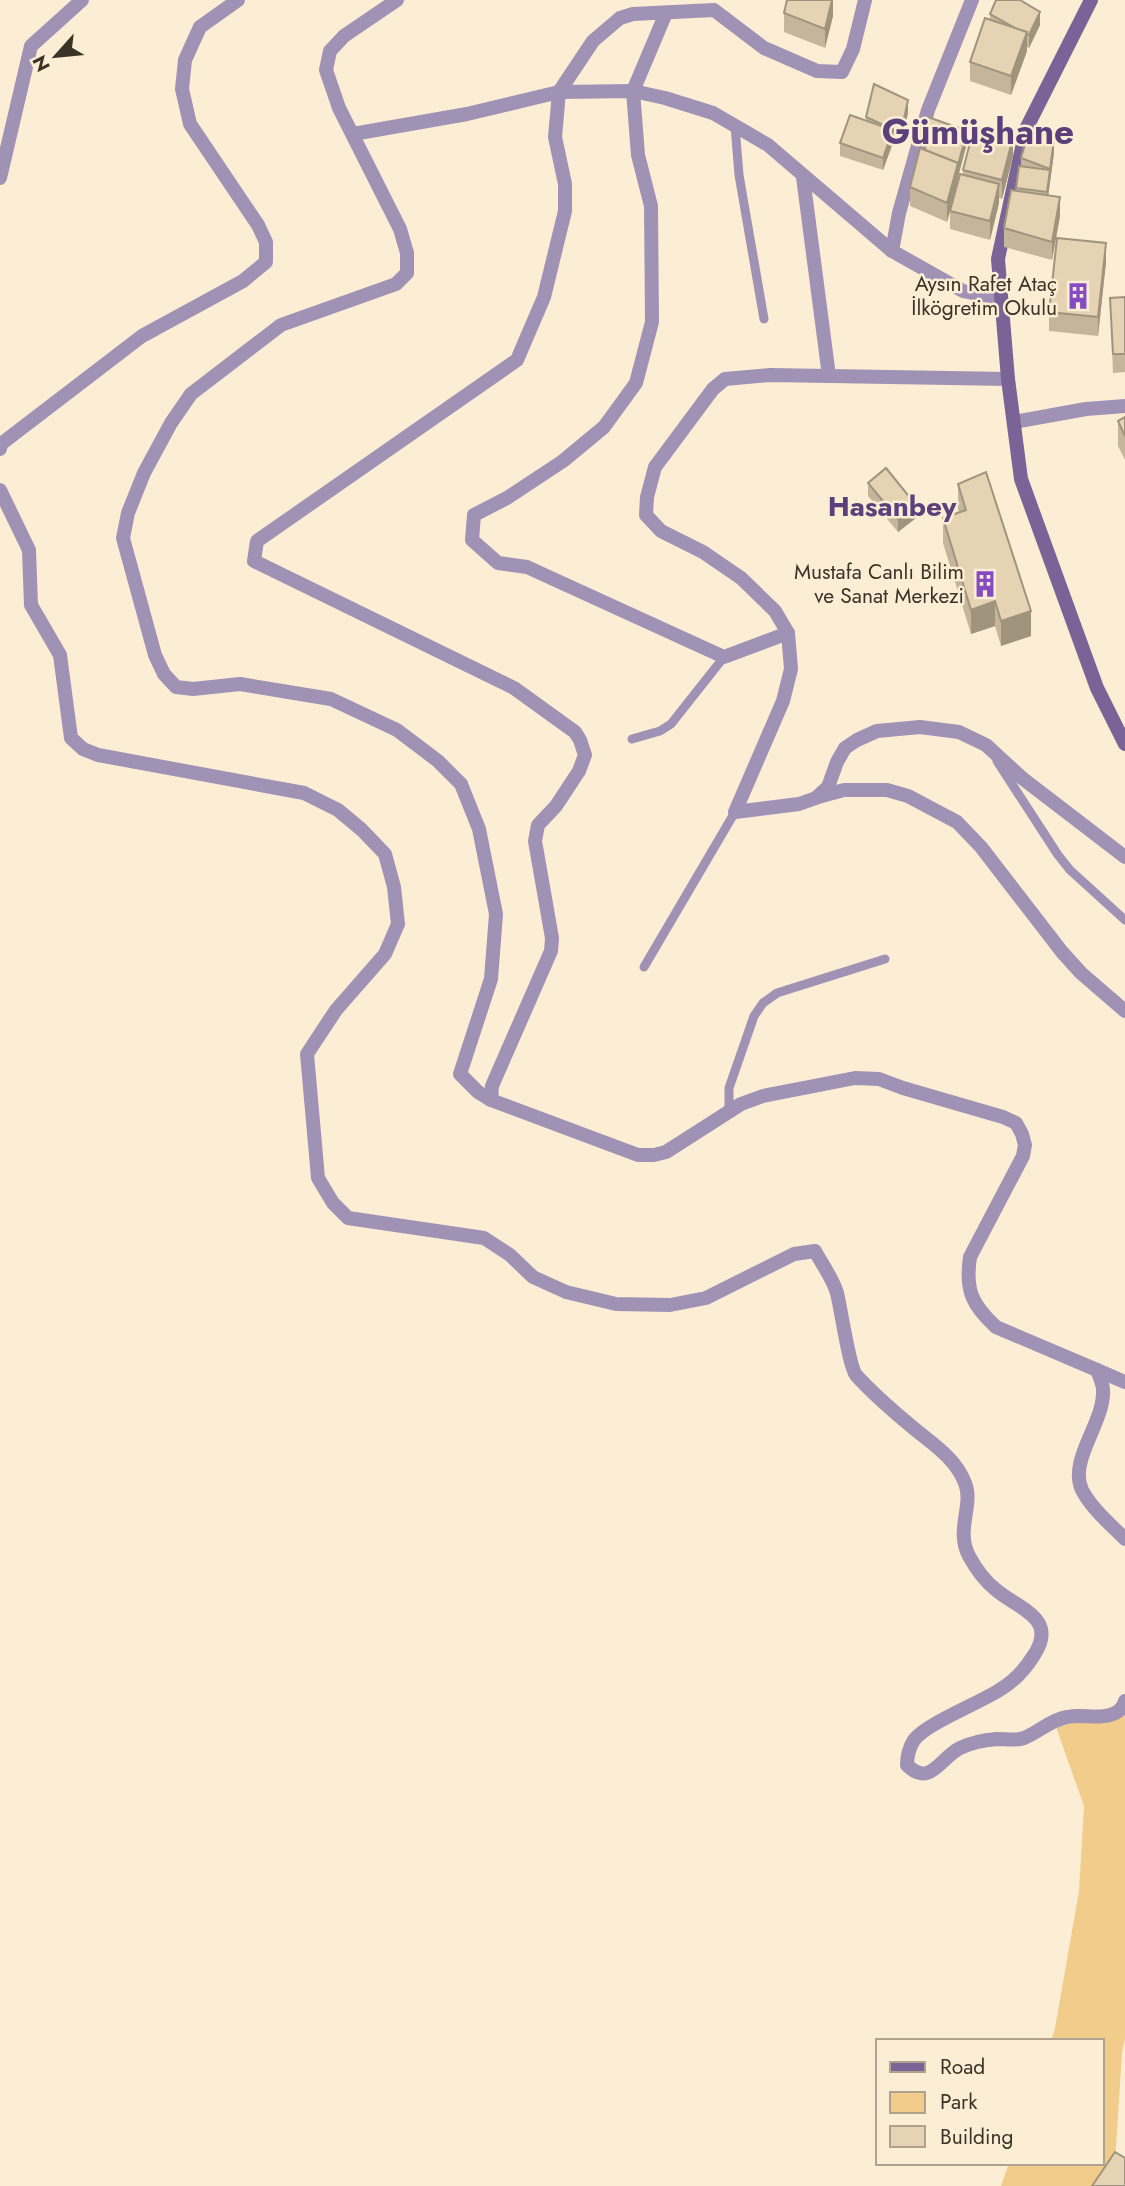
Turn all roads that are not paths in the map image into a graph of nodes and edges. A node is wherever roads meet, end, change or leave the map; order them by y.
1 (82, 0) edge
2 (238, 0) edge
3 (397, 0) edge
4 (865, 0) edge
5 (972, 0) edge
6 (1091, 0) edge
7 (666, 13) junction
8 (633, 91) junction
9 (559, 92) junction
10 (735, 127) junction
11 (353, 134) junction
12 (803, 177) junction
13 (0, 178) edge
14 (892, 251) junction
15 (1001, 299) junction
16 (764, 319) dead end
17 (829, 376) junction
18 (1008, 379) junction
19 (1125, 406) edge
20 (1014, 422) junction
21 (0, 449) edge
22 (0, 490) edge
23 (788, 633) junction
24 (724, 657) junction
25 (632, 739) dead end
26 (1125, 744) edge
27 (986, 745) junction
28 (816, 798) junction
29 (735, 812) junction
30 (1125, 857) edge
31 (1125, 920) edge
32 (885, 959) dead end
33 (644, 967) dead end
34 (1125, 1011) edge
35 (491, 1100) junction
36 (729, 1112) junction
37 (1097, 1370) junction
38 (1125, 1382) edge
39 (1125, 1539) edge
40 (1125, 1701) edge

1 - 13 street
2 - 21 street
3 - 11 street
4 - 7 street
5 - 14 street
6 - 15 main road
7 - 8 street
7 - 9 street
8 - 9 street
8 - 10 street
8 - 24 street
9 - 11 street
9 - 35 street
10 - 12 street
10 - 16 lane
11 - 35 street
12 - 14 street
12 - 17 street
14 - 15 street
15 - 18 main road
17 - 18 street
17 - 23 street
18 - 20 main road
19 - 20 street
20 - 26 main road
22 - 40 street
23 - 24 street
23 - 29 street
24 - 25 lane
27 - 28 street
27 - 30 street
27 - 31 lane
28 - 29 street
28 - 34 street
29 - 33 lane
32 - 36 lane
35 - 36 street
36 - 37 street
37 - 38 street
37 - 39 street

